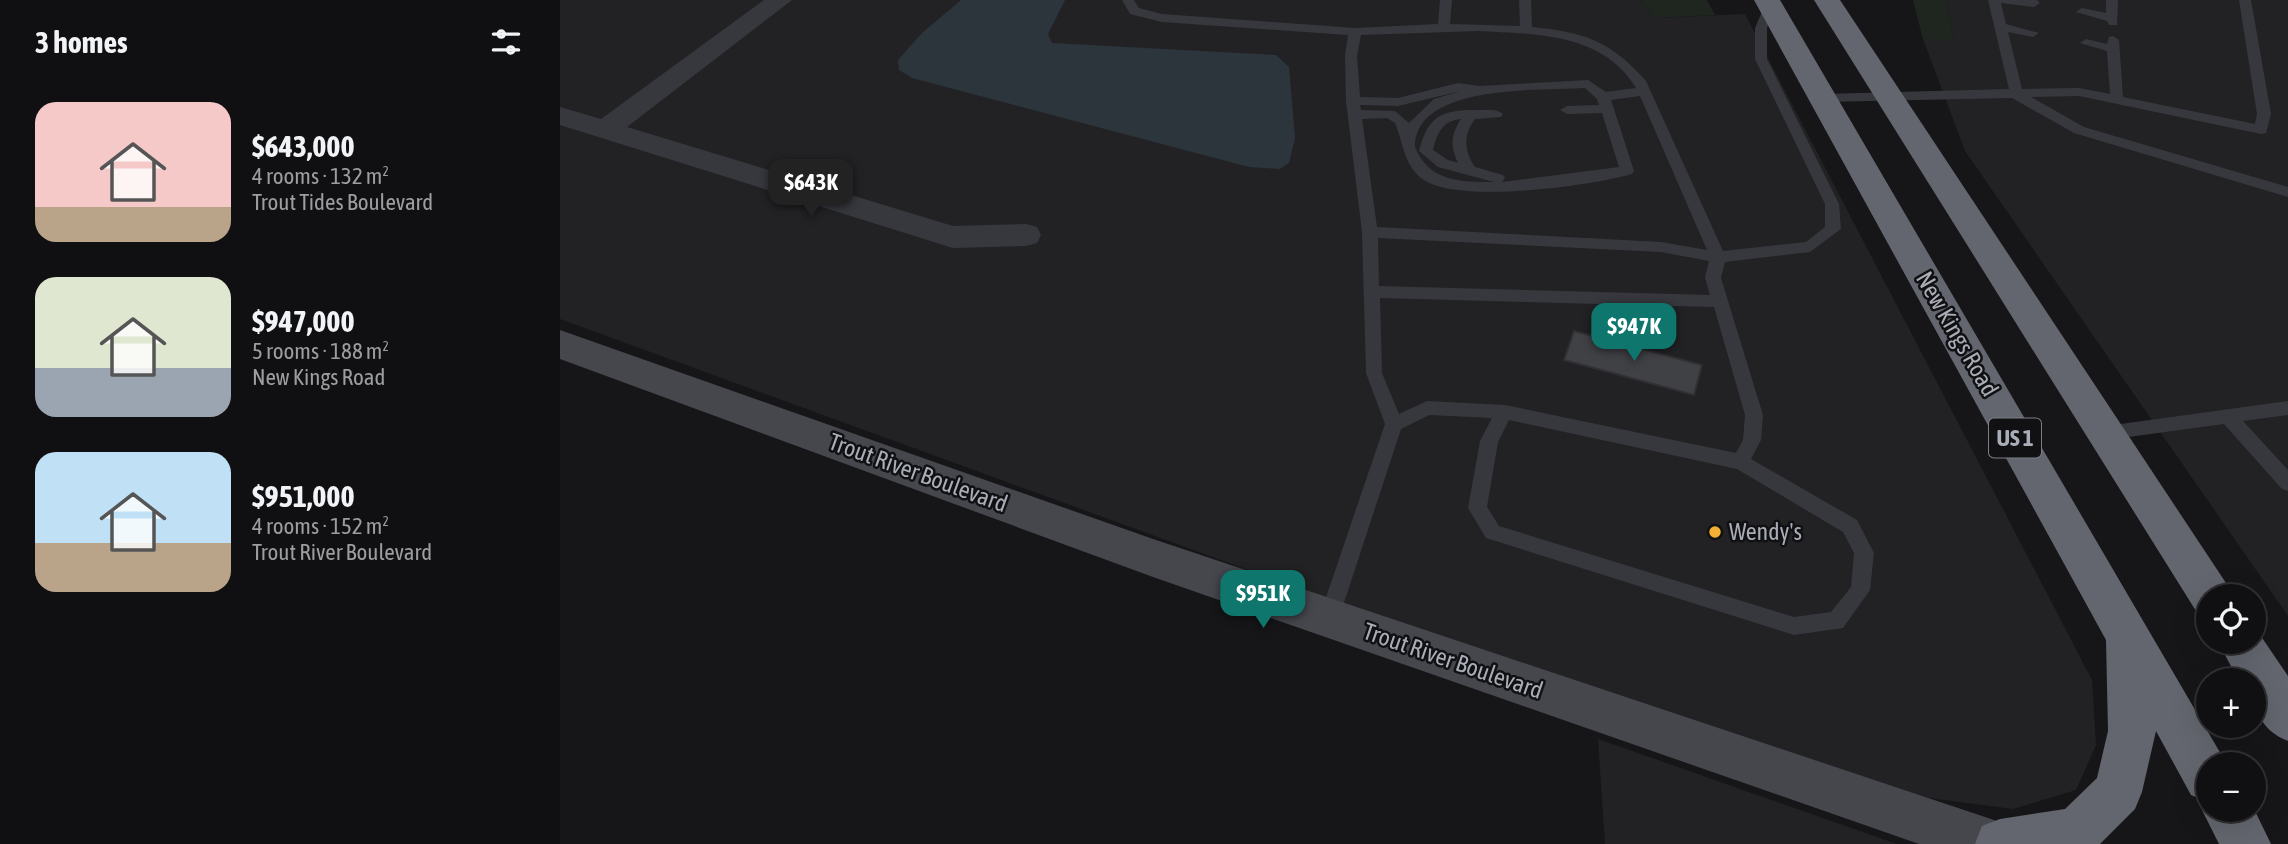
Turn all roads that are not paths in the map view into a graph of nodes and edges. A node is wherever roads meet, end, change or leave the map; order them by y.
1 (780, 0) edge
2 (1128, 0) edge
3 (1446, 0) edge
4 (1525, 0) edge
5 (1827, 0) edge
6 (1994, 0) edge
7 (2002, 0) edge
8 (2111, 0) edge
9 (2244, 0) edge
10 (1768, 2) edge
11 (2034, 4) dead end
12 (2081, 12) dead end
13 (1444, 27) junction
14 (2000, 27) junction
15 (1355, 32) junction
16 (1525, 32) junction
17 (2034, 33) dead end
18 (2086, 43) dead end
19 (1479, 90) junction
20 (1644, 91) junction
21 (2017, 95) junction
22 (1822, 98) junction
23 (1888, 98) junction
24 (2117, 100) junction
25 (1605, 103) junction
26 (1353, 108) junction
27 (1567, 110) dead end
28 (1496, 114) dead end
29 (560, 116) edge
30 (1470, 116) junction
31 (606, 130) junction
32 (1408, 138) junction
33 (1472, 173) junction
34 (1538, 183) junction
35 (2288, 192) edge
36 (1370, 232) junction
37 (1026, 235) dead end
38 (1718, 257) junction
39 (1372, 292) junction
40 (1720, 301) junction
41 (560, 344) edge
42 (2288, 408) edge
43 (1505, 412) junction
44 (2228, 416) junction
45 (1394, 424) junction
46 (2106, 433) junction
47 (1741, 462) junction
48 (2288, 482) edge
49 (2203, 584) edge
50 (1329, 618) junction
51 (2126, 633) junction
52 (2248, 654) edge
53 (2288, 718) edge
54 (2196, 757) edge
55 (2234, 822) edge
56 (1992, 844) edge
57 (2000, 844) edge
58 (2246, 844) edge

1 - 31 street
2 - 15 lane
3 - 13 lane
4 - 16 lane
5 - 23 highway
6 - 14 lane
7 - 11 lane
8 - 12 lane
9 - 24 lane
10 - 22 highway, New Kings Road / US 1
10 - 38 lane
13 - 15 lane
13 - 16 lane
14 - 17 lane
14 - 21 lane
15 - 26 lane
16 - 20 lane
18 - 24 lane
19 - 25 lane
19 - 26 lane
19 - 32 lane
20 - 25 lane
20 - 38 lane
21 - 23 lane
21 - 24 lane
21 - 35 lane
22 - 23 lane
22 - 51 highway, New Kings Road / US 1
23 - 46 highway
25 - 27 lane
25 - 34 lane
26 - 32 lane
26 - 36 lane
28 - 30 lane
29 - 31 street
30 - 33 lane
30 - 33 lane
31 - 37 street
32 - 34 lane
33 - 34 lane
36 - 38 lane
36 - 39 lane
38 - 40 lane
39 - 40 lane
39 - 45 lane
40 - 47 lane
41 - 50 street, Trout River Boulevard
42 - 44 lane
43 - 45 lane
43 - 47 lane
43 - 47 lane
44 - 46 lane
44 - 48 lane
45 - 50 lane
46 - 49 highway
50 - 56 street, Trout River Boulevard
51 - 54 highway, New Kings Road / US 1
51 - 57 highway
52 - 53 highway
55 - 58 highway

